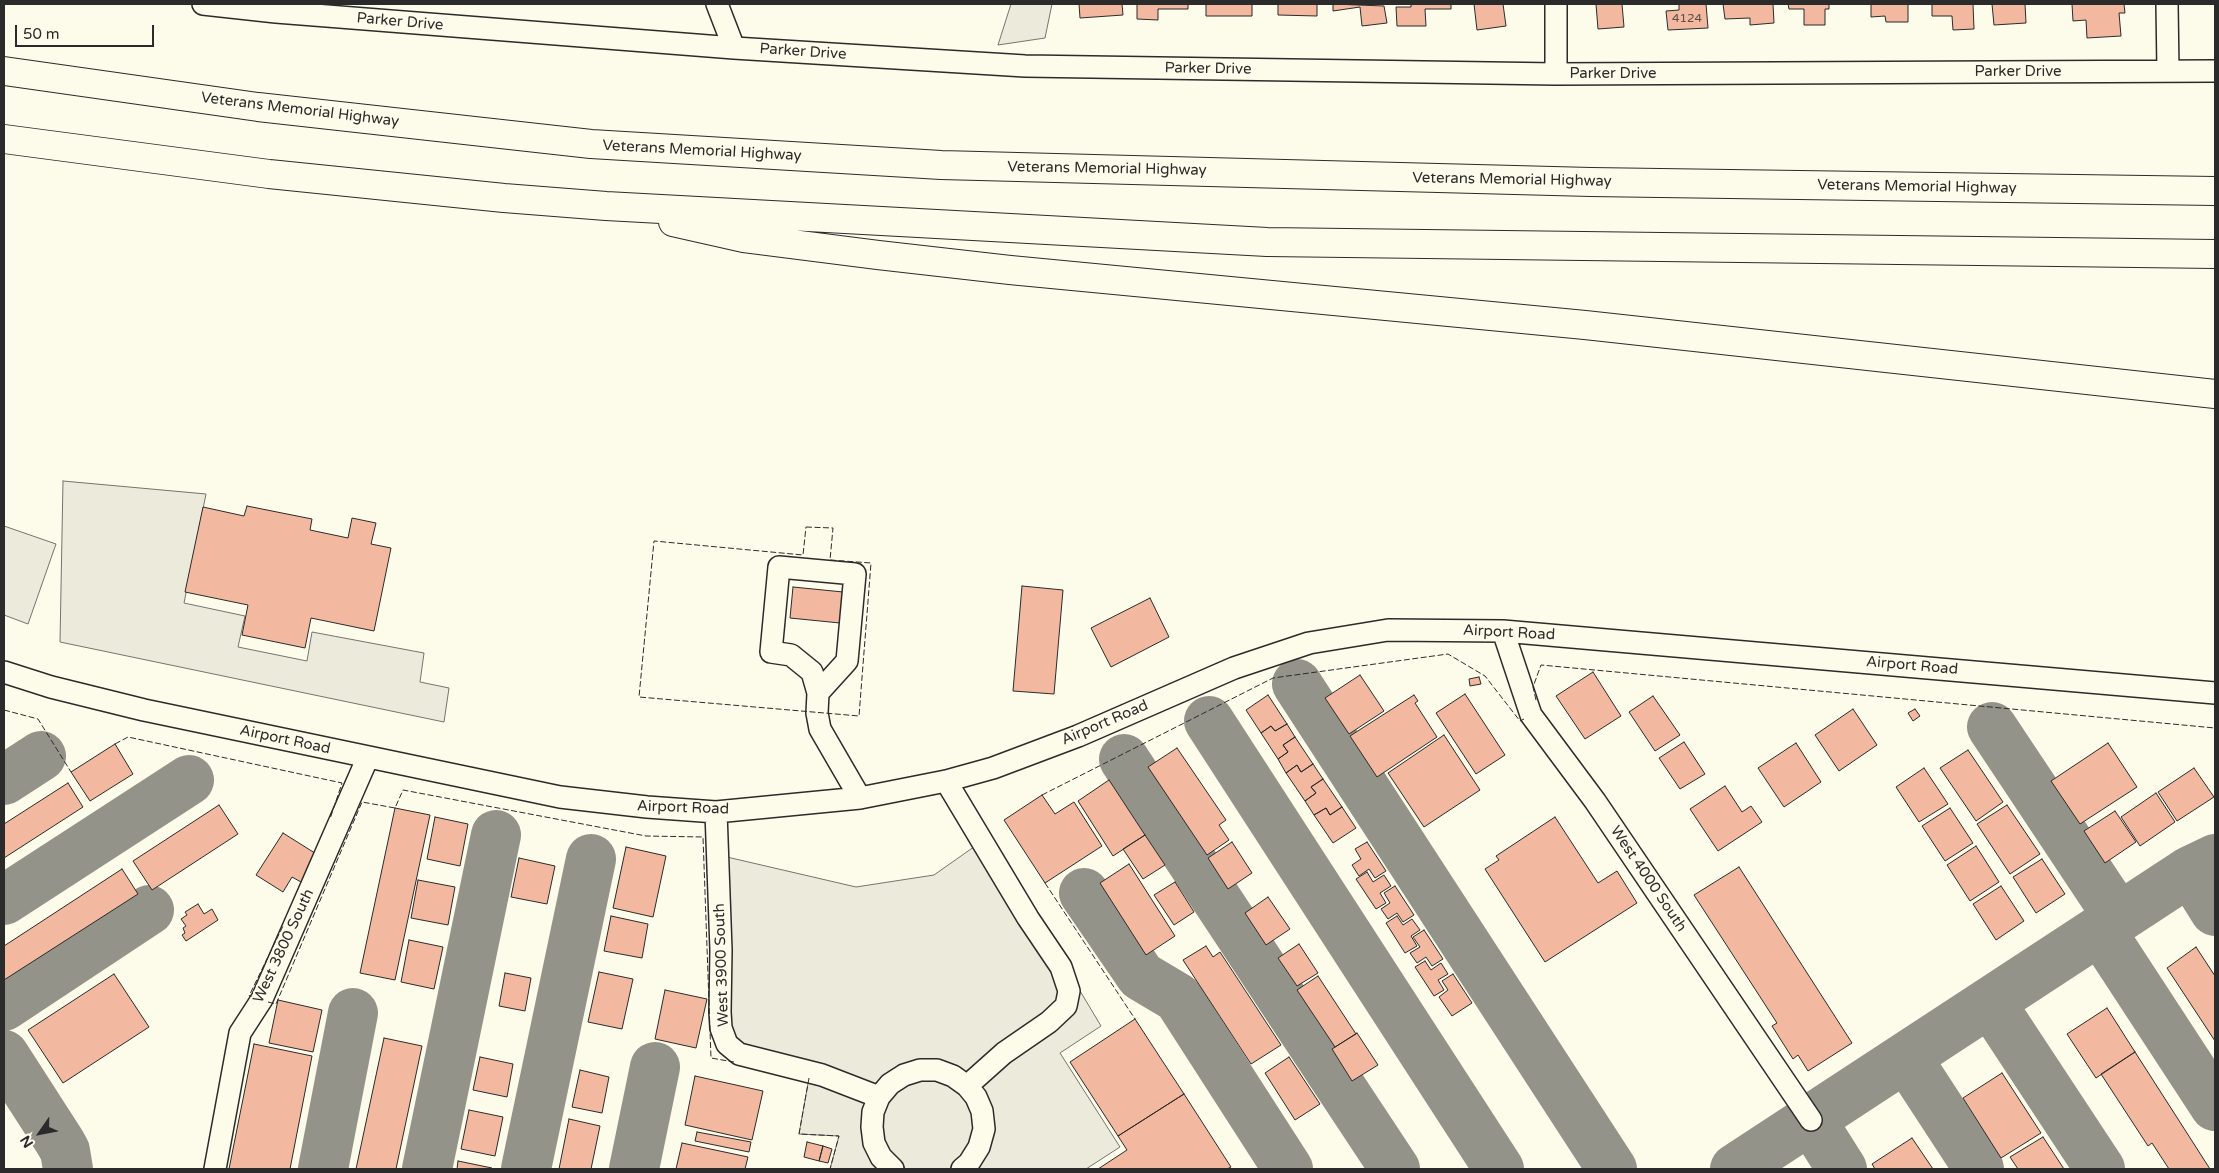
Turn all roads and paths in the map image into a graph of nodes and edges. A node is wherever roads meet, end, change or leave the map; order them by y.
1 (203, 4) edge
2 (717, 4) edge
3 (1556, 4) edge
4 (2167, 4) edge
5 (734, 48) junction
6 (4, 71) edge
7 (2168, 71) junction
8 (2215, 71) edge
9 (1556, 74) junction
10 (4, 139) edge
11 (2211, 191) edge
12 (606, 206) junction
13 (2215, 254) edge
14 (2215, 394) edge
15 (1502, 631) junction
16 (4, 672) edge
17 (818, 693) junction
18 (2215, 693) edge
19 (368, 757) junction
20 (946, 781) junction
21 (860, 798) junction
22 (716, 812) junction
23 (967, 1086) junction
24 (879, 1097) junction
25 (1811, 1120) dead end
26 (215, 1169) edge
27 (893, 1169) edge
28 (962, 1169) edge

1 - 5 street, Parker Drive
2 - 5 street
3 - 9 street
4 - 7 street
5 - 9 street, Parker Drive
6 - 11 highway, Veterans Memorial Highway
7 - 8 street, Parker Drive
7 - 9 street, Parker Drive
10 - 12 highway
12 - 13 highway
12 - 14 highway
15 - 18 street, Airport Road
15 - 20 street, Airport Road
15 - 25 street, West 4000 South
16 - 19 street, Airport Road
17 - 17 street
17 - 21 street
19 - 22 street, Airport Road
19 - 26 street, West 3800 South
20 - 21 street, Airport Road
20 - 23 street
21 - 22 street, Airport Road
22 - 24 street, West 3900 South
23 - 24 street
23 - 28 street
24 - 27 street

